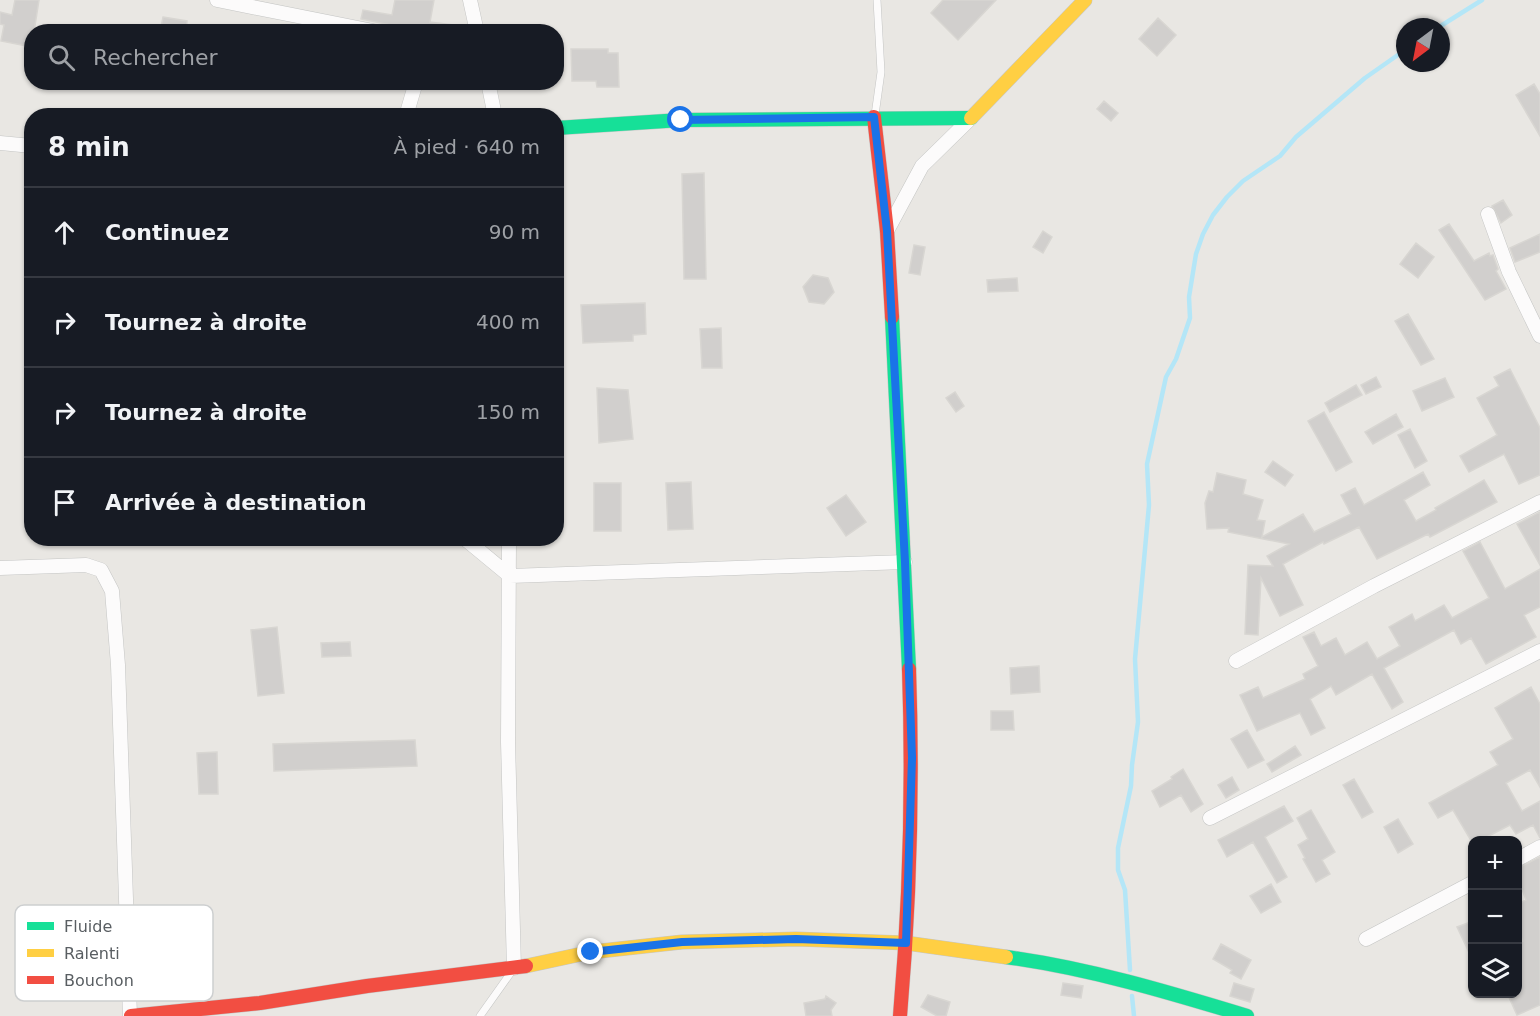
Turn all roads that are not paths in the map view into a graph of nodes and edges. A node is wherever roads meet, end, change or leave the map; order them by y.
1 (218, 0) edge
2 (470, 0) edge
3 (877, 0) edge
4 (1085, 0) edge
5 (338, 24) edge
6 (475, 24) edge
7 (413, 90) edge
8 (490, 90) edge
9 (408, 108) edge
10 (493, 108) edge
11 (874, 117) junction
12 (970, 119) junction
13 (564, 127) edge
14 (0, 143) edge
15 (24, 145) edge
16 (1488, 214) dead end
17 (887, 231) junction
18 (1540, 336) edge
19 (1540, 502) edge
20 (474, 546) edge
21 (509, 546) edge
22 (905, 562) junction
23 (0, 568) edge
24 (510, 576) junction
25 (1540, 651) edge
26 (1236, 661) dead end
27 (1210, 818) dead end
28 (1540, 847) edge
29 (1522, 857) edge
30 (1468, 886) edge
31 (126, 905) edge
32 (1366, 939) dead end
33 (906, 943) junction
34 (514, 968) junction
35 (129, 1001) edge
36 (258, 1009) edge
37 (130, 1016) edge
38 (480, 1016) edge
39 (900, 1016) edge
40 (1247, 1016) edge

1 - 5 street
2 - 6 street
3 - 11 lane
4 - 12 street
7 - 9 street
8 - 10 street
11 - 12 street
11 - 13 street
11 - 17 street
12 - 17 street
14 - 15 street
16 - 18 street
17 - 22 street
19 - 26 street
20 - 24 street
21 - 24 street
22 - 24 street
22 - 33 street
23 - 31 street
24 - 34 street
25 - 27 street
28 - 29 street
30 - 32 street
33 - 34 street
33 - 39 street
33 - 40 street
34 - 36 street
34 - 38 lane
35 - 37 street
36 - 37 street

